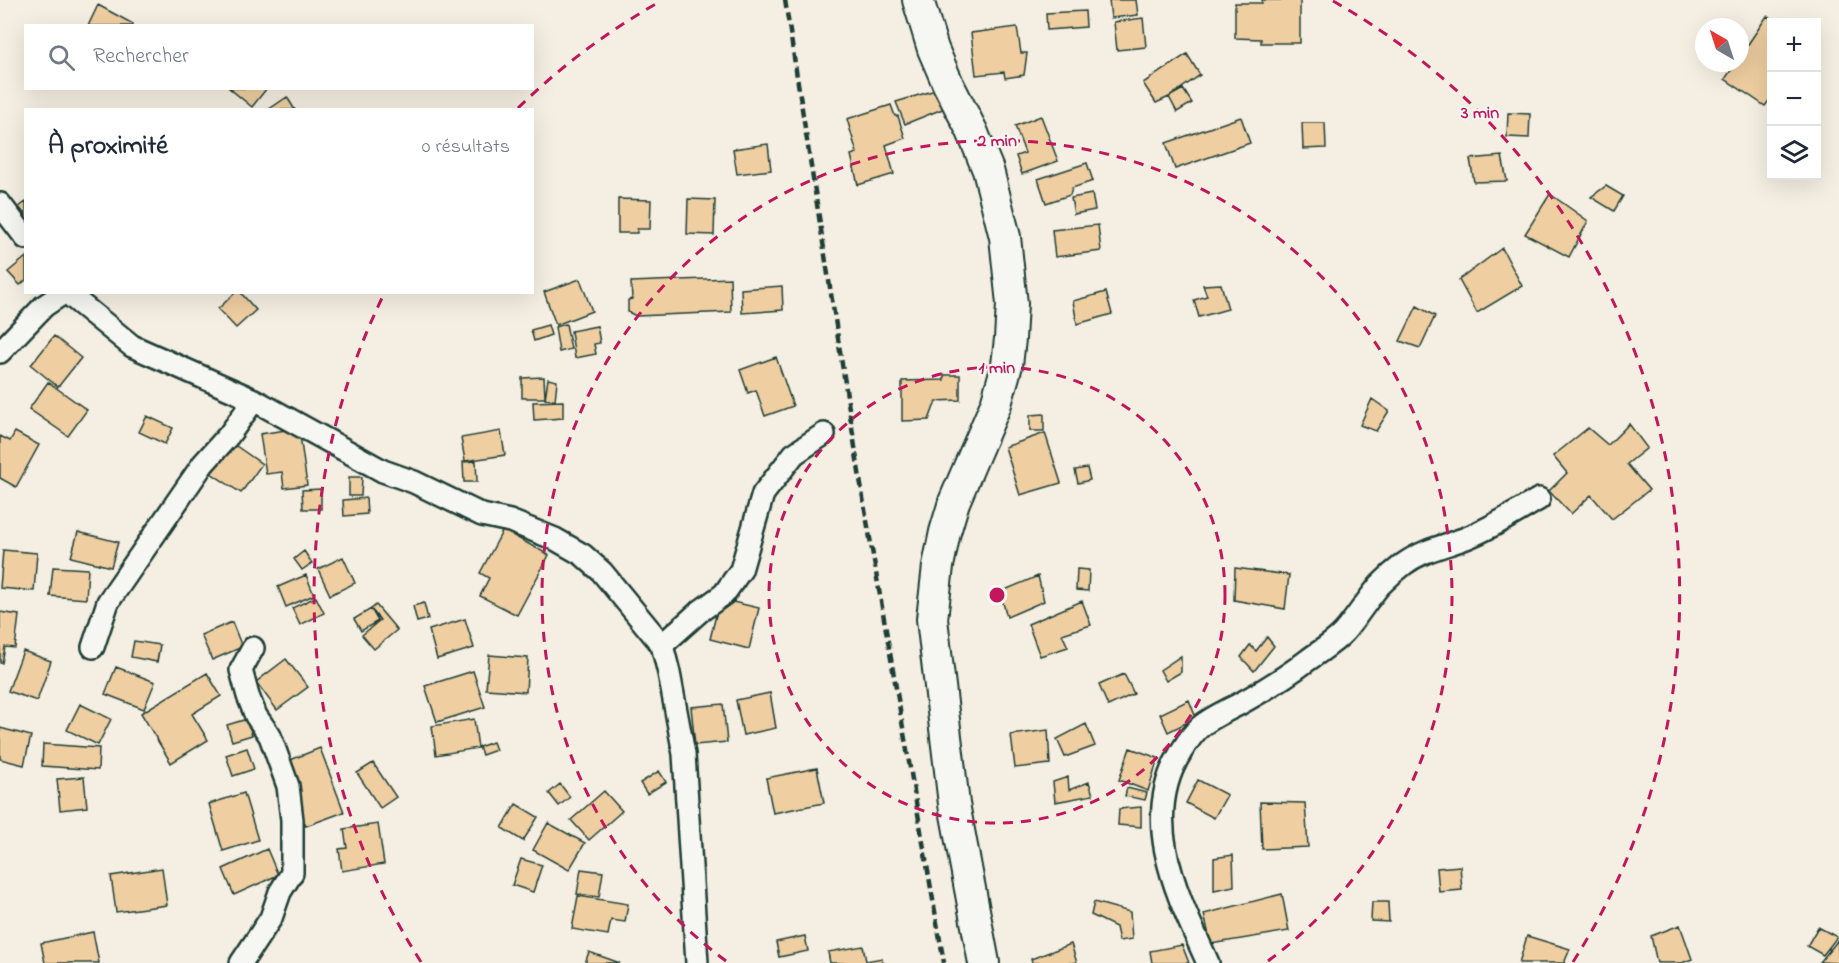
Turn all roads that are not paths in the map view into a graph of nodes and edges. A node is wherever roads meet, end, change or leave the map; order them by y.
1 (918, 0) edge
2 (0, 204) edge
3 (24, 235) edge
4 (62, 294) edge
5 (67, 294) edge
6 (0, 352) edge
7 (254, 400) junction
8 (824, 434) dead end
9 (1539, 499) dead end
10 (662, 645) junction
11 (93, 646) dead end
12 (253, 648) dead end
13 (241, 963) edge
14 (697, 963) edge
15 (984, 963) edge
16 (1208, 963) edge

1 - 15 street
2 - 3 street
4 - 6 street
5 - 7 street
7 - 10 street
7 - 11 street
8 - 10 street
9 - 16 street
10 - 14 street
12 - 13 street

